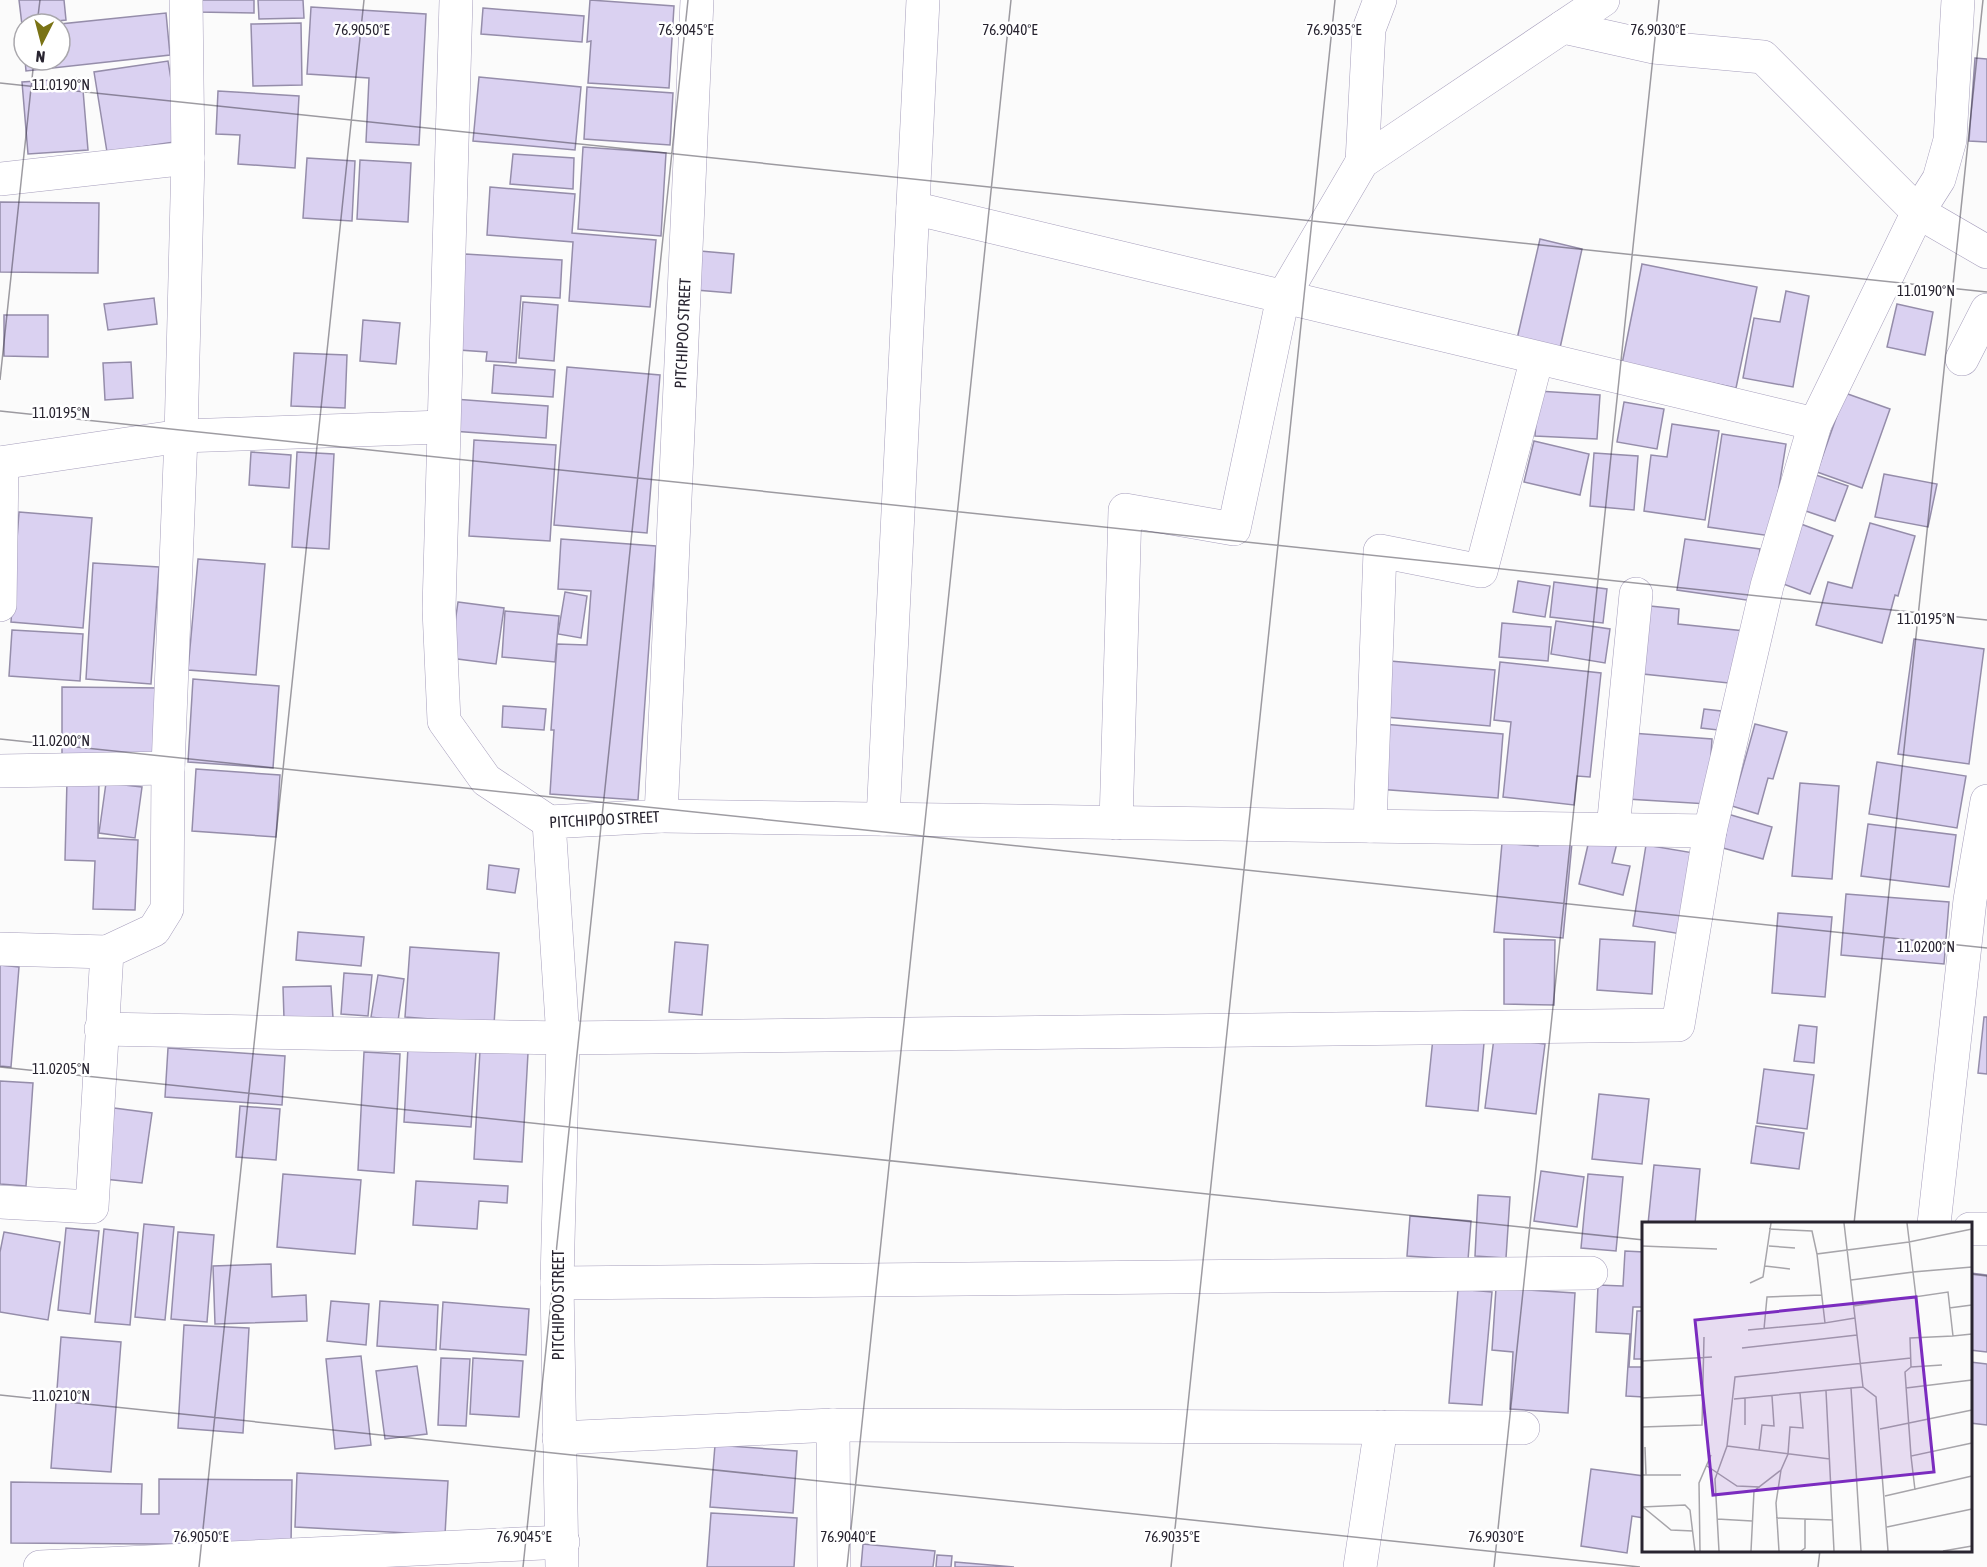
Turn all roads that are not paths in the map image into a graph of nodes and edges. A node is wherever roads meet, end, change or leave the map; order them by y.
1 (186, 0) edge
2 (456, 0) edge
3 (697, 0) edge
4 (923, 0) edge
5 (1380, 0) edge
6 (1603, 0) edge
7 (1958, 0) edge
8 (1563, 27) junction
9 (188, 158) junction
10 (1362, 162) junction
11 (0, 179) edge
12 (913, 208) junction
13 (1918, 212) junction
14 (1987, 252) edge
15 (1283, 297) junction
16 (1987, 310) edge
17 (1537, 358) junction
18 (1962, 358) dead end
19 (1815, 424) junction
20 (443, 427) junction
21 (181, 436) junction
22 (1, 463) edge
23 (1635, 594) dead end
24 (0, 605) edge
25 (168, 768) junction
26 (0, 771) edge
27 (1987, 801) edge
28 (661, 816) junction
29 (883, 819) junction
30 (549, 822) junction
31 (1116, 823) junction
32 (1370, 826) junction
33 (1613, 829) junction
34 (1710, 831) junction
35 (1978, 900) edge
36 (0, 949) edge
37 (107, 952) junction
38 (102, 1029) junction
39 (563, 1038) junction
40 (0, 1202) edge
41 (1934, 1222) edge
42 (1591, 1274) dead end
43 (557, 1283) junction
44 (833, 1425) junction
45 (1381, 1427) junction
46 (1523, 1428) dead end
47 (559, 1438) junction
48 (563, 1555) edge
49 (40, 1567) edge
50 (834, 1567) edge
51 (1360, 1567) edge

1 - 9 street
2 - 20 street
3 - 28 street, PITCHIPOO STREET
4 - 12 street
5 - 10 street
6 - 8 street
7 - 13 street
8 - 10 street
8 - 13 street
9 - 11 street
9 - 21 street
10 - 15 street
12 - 15 street
12 - 29 street
13 - 14 street
13 - 19 street
15 - 17 street
15 - 31 street
16 - 18 street
17 - 19 street
17 - 32 street
19 - 34 street
20 - 21 street
20 - 30 street
21 - 22 street
21 - 25 street
22 - 24 street
23 - 33 street
25 - 26 street
25 - 37 street
27 - 35 street
28 - 29 street
28 - 30 street, PITCHIPOO STREET
29 - 31 street
30 - 39 street, PITCHIPOO STREET
31 - 32 street
32 - 33 street
33 - 34 street
34 - 39 street
35 - 41 street
36 - 37 street
37 - 38 street
38 - 39 street
38 - 40 street
39 - 43 street, PITCHIPOO STREET
42 - 43 street
43 - 47 street, PITCHIPOO STREET
44 - 45 street
44 - 47 street
44 - 50 street
45 - 46 street
45 - 51 street
47 - 48 street, PITCHIPOO STREET
48 - 49 street

